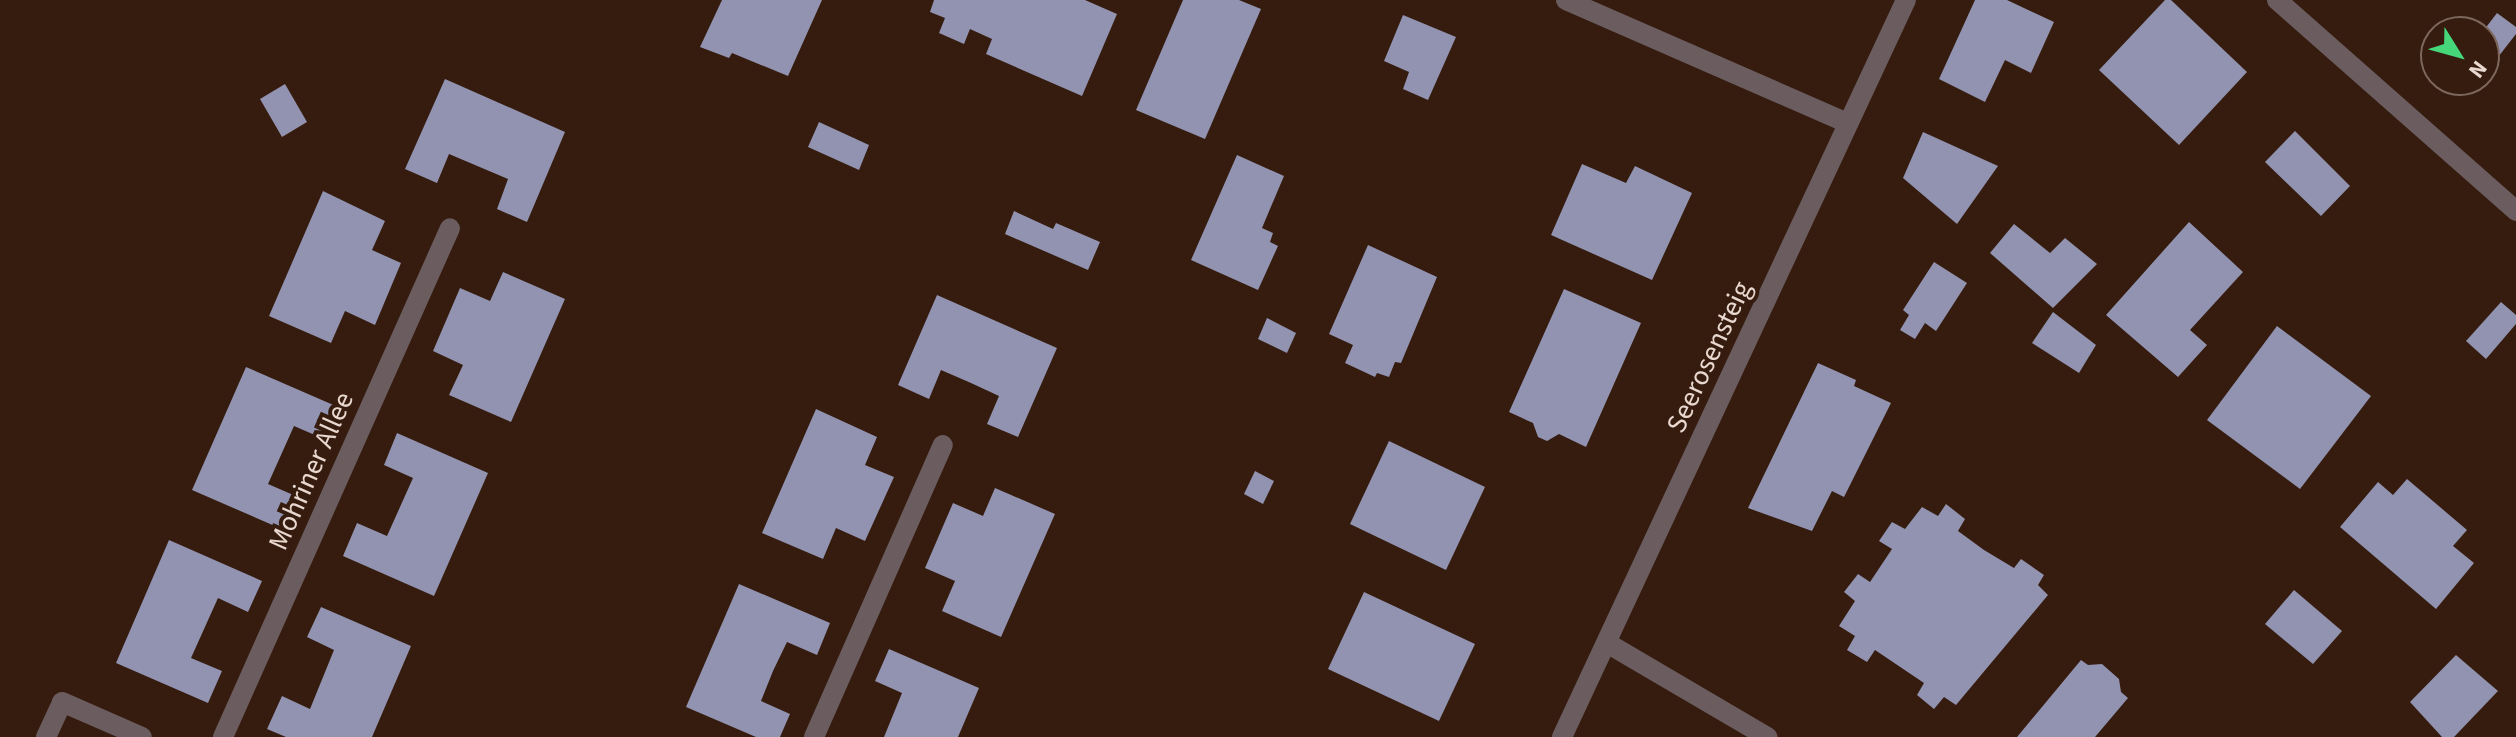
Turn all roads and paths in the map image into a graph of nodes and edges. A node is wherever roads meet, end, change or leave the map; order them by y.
1 (1566, 0) edge
2 (1906, 0) edge
3 (2277, 0) edge
4 (1848, 123) junction
5 (2516, 211) edge
6 (450, 228) dead end
7 (943, 445) dead end
8 (1607, 643) junction
9 (46, 737) edge
10 (142, 737) edge
11 (223, 737) edge
12 (814, 737) edge
13 (1562, 737) edge
14 (1767, 737) edge

1 - 4 street
2 - 4 street, Seerosensteig
3 - 5 street
4 - 8 street, Seerosensteig
6 - 11 street, Mohriner Allee
7 - 12 street
8 - 13 street, Seerosensteig
8 - 14 street
9 - 10 street

